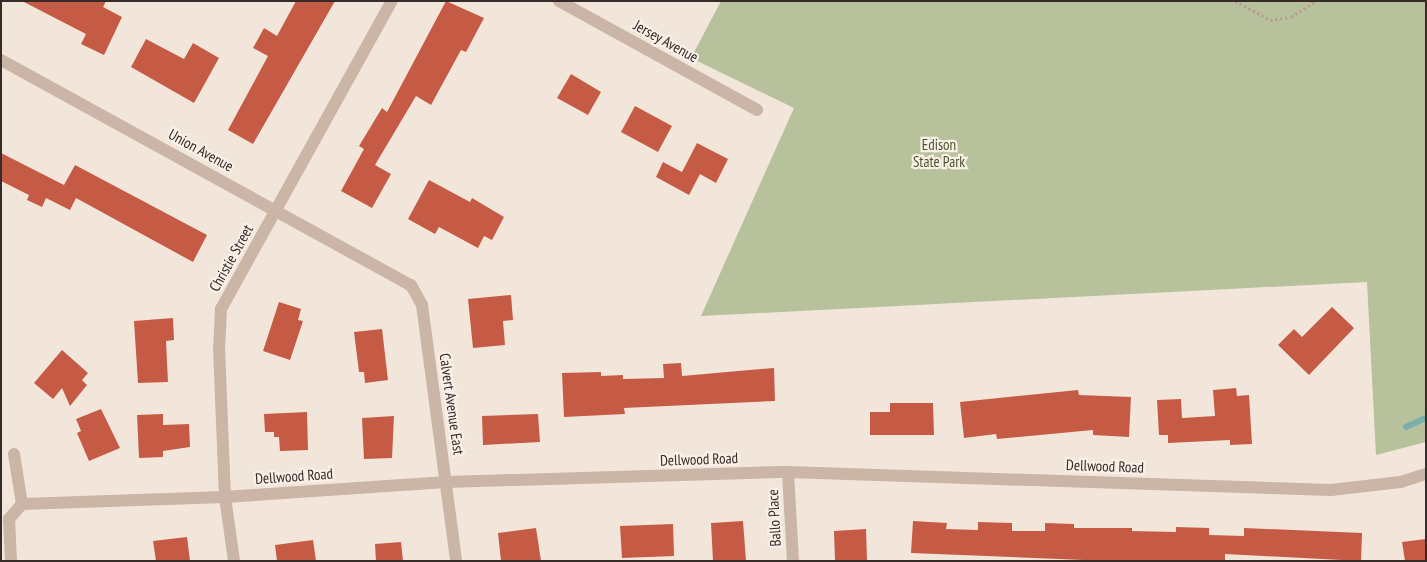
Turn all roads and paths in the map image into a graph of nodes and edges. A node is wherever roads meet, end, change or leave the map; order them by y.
1 (392, 1) edge
2 (560, 1) edge
3 (1236, 1) edge
4 (1316, 1) edge
5 (1, 60) edge
6 (757, 110) dead end
7 (277, 210) junction
8 (385, 269) joint
9 (14, 454) dead end
10 (788, 472) junction
11 (1426, 474) edge
12 (446, 482) junction
13 (225, 497) junction
14 (22, 504) junction
15 (11, 561) edge
16 (234, 561) edge
17 (456, 561) edge
18 (793, 561) edge

1 - 7 street, Christie Street
2 - 6 street, Jersey Avenue
3 - 4 path
5 - 7 street, Union Avenue
7 - 8 street, Union Avenue
7 - 13 street, Christie Street
8 - 12 street, Calvert Avenue East
9 - 14 street
10 - 11 street, Dellwood Road
10 - 12 street, Dellwood Road
10 - 18 street, Ballo Place
12 - 13 street, Dellwood Road
12 - 17 street, Calvert Avenue East
13 - 14 street, Dellwood Road
13 - 16 street, Christie Street
14 - 15 street

